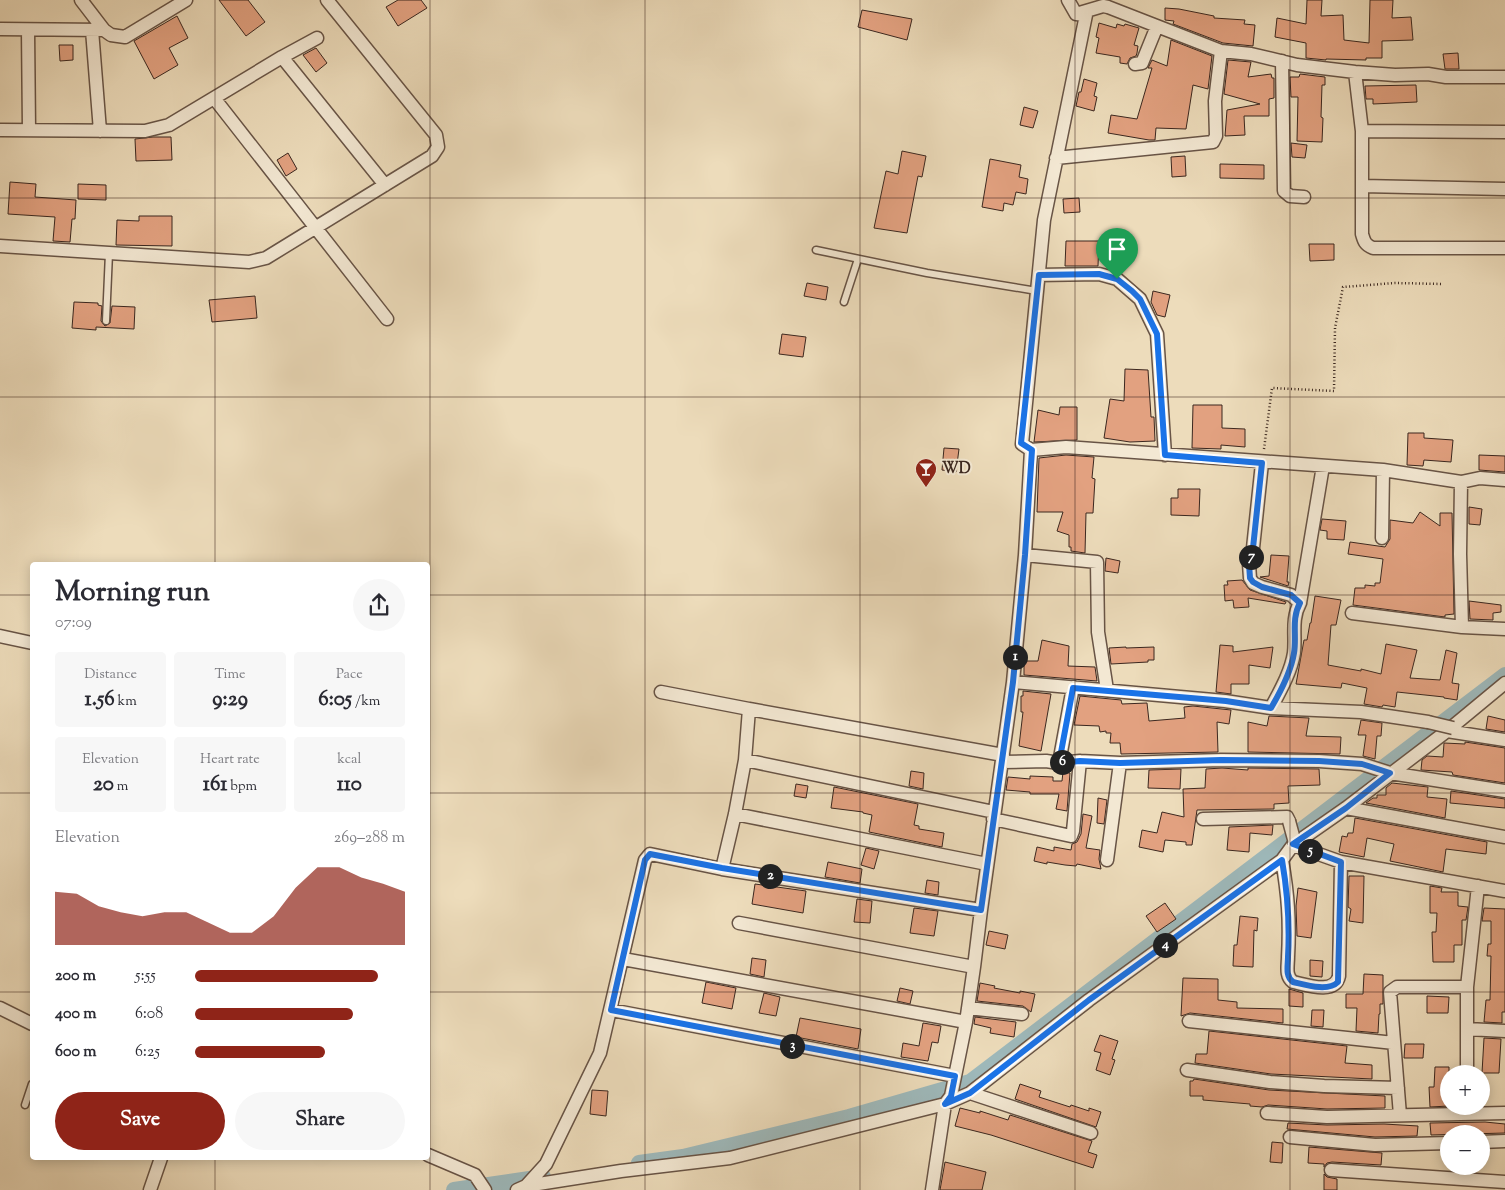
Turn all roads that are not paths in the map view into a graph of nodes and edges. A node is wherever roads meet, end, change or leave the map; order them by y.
1 (81, 0) edge
2 (186, 0) edge
3 (327, 0) edge
4 (1068, 0) edge
5 (1076, 14) junction
6 (1157, 26) junction
7 (0, 30) edge
8 (28, 30) junction
9 (98, 30) junction
10 (317, 38) dead end
11 (1221, 51) junction
12 (282, 57) junction
13 (1282, 61) junction
14 (1134, 64) dead end
15 (1355, 72) junction
16 (1505, 77) edge
17 (214, 98) junction
18 (0, 130) edge
19 (29, 130) junction
20 (100, 131) junction
21 (1362, 131) junction
22 (1505, 132) edge
23 (1058, 158) junction
24 (385, 185) junction
25 (1362, 186) junction
26 (1505, 189) edge
27 (1304, 197) dead end
28 (315, 228) junction
29 (0, 246) edge
30 (1505, 248) edge
31 (816, 250) dead end
32 (109, 253) junction
33 (858, 259) junction
34 (1041, 275) junction
35 (1037, 291) junction
36 (844, 302) dead end
37 (388, 319) dead end
38 (106, 321) dead end
39 (1028, 448) junction
40 (1165, 455) junction
41 (1262, 463) junction
42 (1323, 466) junction
43 (1384, 470) junction
44 (1505, 480) edge
45 (1461, 482) junction
46 (1382, 538) dead end
47 (1025, 555) junction
48 (1300, 603) junction
49 (1352, 613) dead end
50 (1462, 627) junction
51 (1505, 629) edge
52 (0, 636) edge
53 (30, 643) edge
54 (1013, 682) junction
55 (1505, 684) edge
56 (1073, 688) junction
57 (1107, 690) junction
58 (661, 692) dead end
59 (1271, 708) junction
60 (749, 709) junction
61 (1450, 729) junction
62 (1505, 740) edge
63 (1002, 758) junction
64 (744, 760) junction
65 (1080, 761) junction
66 (1059, 763) junction
67 (1120, 763) junction
68 (1390, 773) junction
69 (1505, 791) edge
70 (1346, 808) junction
71 (735, 814) junction
72 (994, 815) junction
73 (1203, 819) dead end
74 (1505, 837) edge
75 (1294, 844) junction
76 (1107, 860) dead end
77 (1282, 860) junction
78 (1341, 862) junction
79 (987, 864) junction
80 (722, 868) junction
81 (1478, 886) junction
82 (1505, 891) edge
83 (981, 910) junction
84 (738, 922) dead end
85 (623, 959) junction
86 (974, 967) junction
87 (1467, 987) junction
88 (0, 1008) edge
89 (968, 1008) junction
90 (611, 1010) junction
91 (1022, 1014) dead end
92 (1189, 1021) dead end
93 (966, 1022) junction
94 (30, 1023) edge
95 (1468, 1030) junction
96 (1505, 1031) edge
97 (1394, 1043) junction
98 (1467, 1065) edge
99 (1187, 1070) dead end
100 (954, 1078) junction
101 (1398, 1088) junction
102 (30, 1090) edge
103 (970, 1093) junction
104 (948, 1100) junction
105 (25, 1105) dead end
106 (1440, 1112) edge
107 (1490, 1112) edge
108 (1267, 1113) dead end
109 (1505, 1113) edge
110 (1400, 1115) junction
111 (1091, 1133) dead end
112 (1290, 1137) dead end
113 (1505, 1141) edge
114 (1490, 1142) edge
115 (1440, 1143) edge
116 (430, 1156) edge
117 (161, 1160) edge
118 (1331, 1170) dead end
119 (1505, 1182) edge
120 (1468, 1185) edge
121 (482, 1186) edge
122 (522, 1188) edge
123 (150, 1190) edge
124 (932, 1190) edge

1 - 9 street
2 - 9 street
3 - 24 street
4 - 5 street
5 - 6 street
5 - 23 street
6 - 11 street
6 - 14 street
7 - 8 street
8 - 9 street
8 - 19 street
9 - 20 street
10 - 12 street
11 - 13 street
11 - 23 street
12 - 17 street
12 - 24 street
13 - 15 street
13 - 27 street
15 - 16 street
15 - 21 street
17 - 20 street
17 - 28 street
18 - 19 street
19 - 20 street
21 - 22 street
21 - 25 street
23 - 34 street
24 - 28 street
25 - 26 street
25 - 30 street
28 - 32 street
28 - 37 street
29 - 32 street
31 - 33 lane
32 - 38 lane
33 - 35 lane
33 - 36 lane
34 - 35 street
34 - 40 street
35 - 39 street
39 - 40 street
39 - 47 street
40 - 41 street
41 - 42 street
41 - 48 street
42 - 43 street
42 - 48 street
43 - 45 street
43 - 46 street
44 - 45 street
45 - 50 street
47 - 54 street
47 - 57 street
48 - 59 street
49 - 50 street
50 - 51 street
52 - 53 street
54 - 56 street
54 - 63 street
55 - 61 street
56 - 57 street
56 - 66 street
57 - 59 street
58 - 60 street
59 - 61 street, bridge
60 - 63 street
60 - 64 street
61 - 62 street
61 - 68 street
63 - 66 street
63 - 72 street
64 - 71 street
64 - 72 street
65 - 66 street
65 - 67 street
65 - 72 street
67 - 68 street
67 - 76 street
68 - 69 street
68 - 70 street
70 - 74 street
70 - 75 street
71 - 79 street
71 - 80 street
72 - 79 street
73 - 75 street, bridge
75 - 77 street
75 - 78 street
77 - 78 street
77 - 103 street
78 - 81 street
79 - 83 street
80 - 83 street
80 - 85 street
81 - 82 street
81 - 87 street
83 - 86 street
84 - 86 street
85 - 90 street
85 - 93 street
86 - 89 street
87 - 95 street
87 - 97 street
88 - 94 street
89 - 91 street
89 - 93 street
90 - 100 street
90 - 122 street
92 - 97 street
93 - 100 street
95 - 96 street
95 - 98 street
97 - 101 street
99 - 101 street
100 - 104 street
101 - 110 street
102 - 105 lane
103 - 104 street
103 - 111 street
104 - 122 street
104 - 124 street
106 - 110 street
107 - 109 street
108 - 110 street
112 - 115 street
113 - 114 street
116 - 121 street
117 - 123 street
118 - 120 street
119 - 120 street

